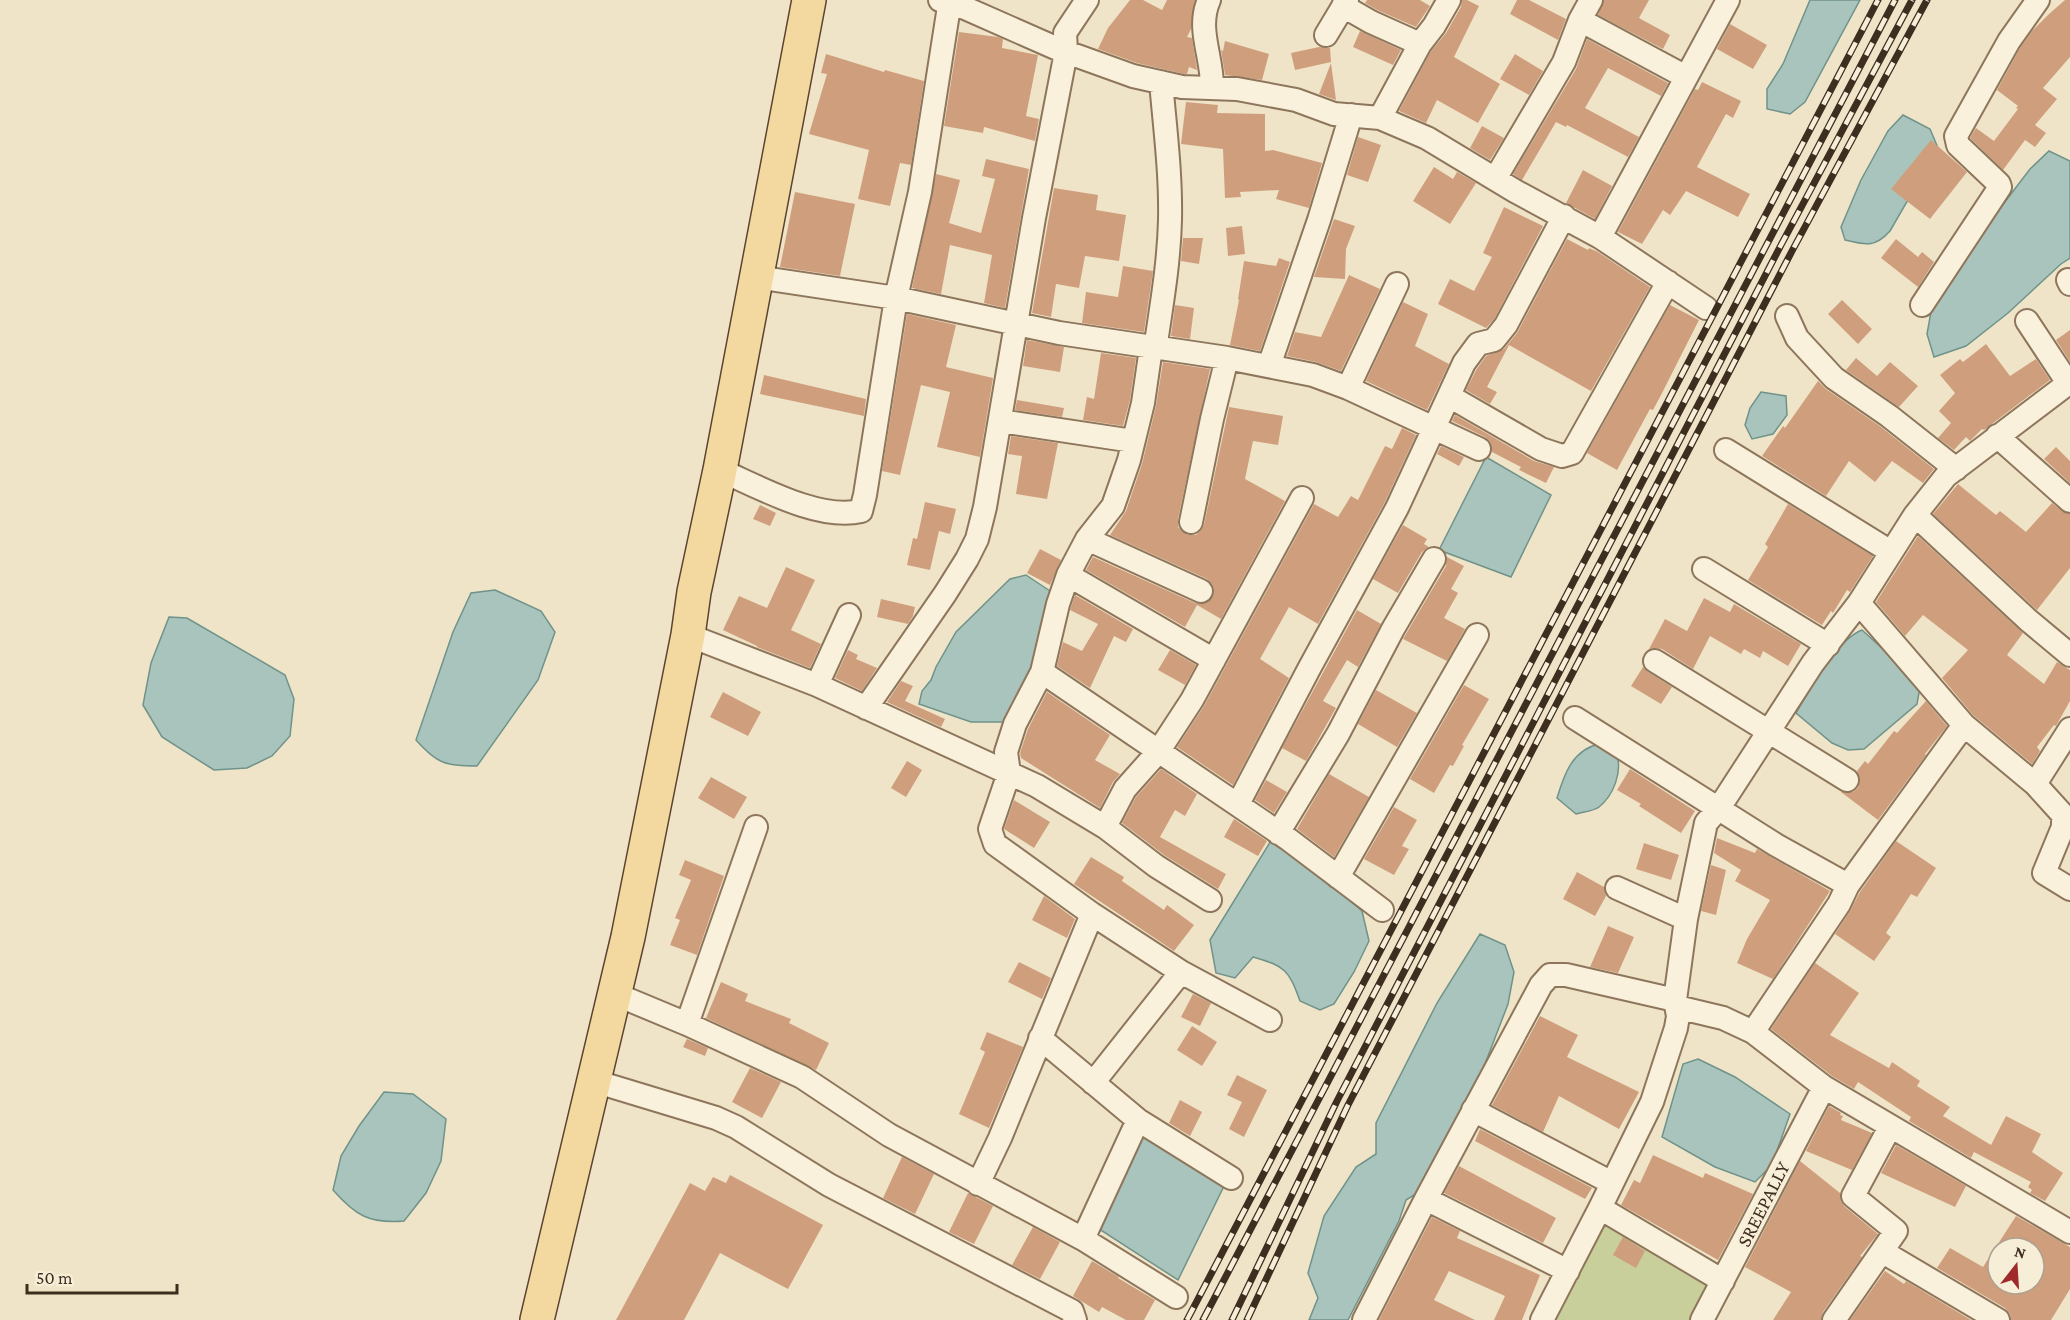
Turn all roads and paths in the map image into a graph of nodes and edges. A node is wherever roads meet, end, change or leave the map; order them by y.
1 (809, 0) edge
2 (1087, 0) edge
3 (1209, 0) edge
4 (1449, 0) edge
5 (1591, 0) edge
6 (1728, 0) edge
7 (2038, 0) edge
8 (946, 1) edge
9 (1345, 3) edge
10 (1580, 21) junction
11 (1326, 35) dead end
12 (1420, 44) junction
13 (1066, 52) junction
14 (1686, 77) junction
15 (1161, 82) junction
16 (1212, 88) junction
17 (1351, 115) junction
18 (1380, 118) junction
19 (1494, 179) junction
20 (1564, 216) junction
21 (1600, 237) junction
22 (756, 277) junction
23 (1668, 282) junction
24 (1397, 284) dead end
25 (896, 298) junction
26 (1922, 305) dead end
27 (1706, 308) dead end
28 (1787, 316) dead end
29 (2027, 321) dead end
30 (1017, 325) junction
31 (1151, 348) junction
32 (1227, 358) junction
33 (1269, 366) junction
34 (2069, 383) edge
35 (1348, 388) junction
36 (1449, 396) junction
37 (1000, 421) junction
38 (1434, 428) junction
39 (1997, 436) junction
40 (1133, 441) junction
41 (1479, 449) dead end
42 (1726, 450) dead end
43 (1956, 469) junction
44 (720, 470) junction
45 (1302, 498) dead end
46 (2070, 501) edge
47 (1915, 514) junction
48 (1191, 522) dead end
49 (1087, 539) junction
50 (1891, 552) junction
51 (1434, 559) dead end
52 (1704, 570) dead end
53 (1068, 575) junction
54 (1201, 591) dead end
55 (1859, 603) junction
56 (849, 615) dead end
57 (688, 635) junction
58 (1477, 635) dead end
59 (1828, 645) junction
60 (2070, 655) edge
61 (1214, 660) junction
62 (1655, 661) dead end
63 (1042, 672) junction
64 (817, 685) junction
65 (866, 708) junction
66 (1575, 718) dead end
67 (1964, 725) junction
68 (2070, 729) edge
69 (1769, 731) junction
70 (1158, 752) junction
71 (1009, 773) junction
72 (1847, 780) dead end
73 (2035, 784) junction
74 (1238, 804) junction
75 (1719, 808) junction
76 (756, 827) dead end
77 (1105, 827) junction
78 (1278, 833) junction
79 (1338, 876) junction
80 (1848, 885) junction
81 (1617, 888) dead end
82 (2070, 889) edge
83 (1210, 900) dead end
84 (1382, 910) dead end
85 (1092, 914) junction
86 (1686, 919) junction
87 (1181, 972) junction
88 (615, 994) junction
89 (1676, 1004) junction
90 (1270, 1020) dead end
91 (687, 1024) junction
92 (1753, 1032) junction
93 (1040, 1038) junction
94 (594, 1081) junction
95 (1093, 1083) junction
96 (1824, 1088) junction
97 (1473, 1110) junction
98 (1138, 1120) junction
99 (1890, 1127) junction
100 (1231, 1178) dead end
101 (978, 1184) junction
102 (1612, 1184) junction
103 (1426, 1199) junction
104 (1600, 1208) junction
105 (2070, 1232) edge
106 (1083, 1239) junction
107 (1883, 1252) junction
108 (1568, 1271) junction
109 (1723, 1281) junction
110 (1176, 1297) dead end
111 (537, 1320) edge
112 (1075, 1320) edge
113 (1364, 1320) edge
114 (1542, 1320) edge
115 (1702, 1320) edge
116 (1834, 1320) edge
117 (1998, 1320) edge

1 - 22 main road
2 - 13 street
3 - 16 street
4 - 12 street
5 - 10 street
6 - 14 street
7 - 26 street
8 - 13 street
8 - 25 street
9 - 11 street
9 - 12 street
10 - 14 street
10 - 19 street
12 - 18 street
13 - 15 street
13 - 30 street
14 - 21 street
15 - 16 street
15 - 31 street
16 - 17 street
17 - 18 street
17 - 33 street
18 - 19 street
19 - 20 street
20 - 21 street
20 - 36 street
21 - 23 street
22 - 25 street
22 - 44 main road
23 - 27 street
23 - 36 street
24 - 35 street
25 - 30 street
25 - 44 street
28 - 43 street
29 - 34 street
30 - 31 street
30 - 37 street
31 - 32 street
31 - 40 street
32 - 33 street
32 - 48 street
33 - 35 street
34 - 39 street
35 - 38 street
36 - 38 street
37 - 40 street
37 - 65 street
38 - 41 street
38 - 74 street
39 - 43 street
39 - 46 street
40 - 49 street
42 - 50 street
43 - 47 street
44 - 57 main road
45 - 61 street
47 - 50 street
47 - 60 street
49 - 53 street
49 - 54 street
50 - 55 street
51 - 78 street
52 - 59 street
53 - 61 street
53 - 63 street
55 - 59 street
55 - 67 street
56 - 64 street
57 - 64 street
57 - 88 main road
58 - 79 street
59 - 69 street
61 - 70 street
62 - 69 street
63 - 70 street
63 - 71 street
64 - 65 street
65 - 71 street
66 - 75 street
67 - 73 street
67 - 80 street
68 - 73 street
69 - 72 street
69 - 75 street
70 - 74 street
70 - 77 street
71 - 77 street
71 - 85 street
73 - 82 street
74 - 78 street
75 - 80 street
75 - 86 street
76 - 91 street
77 - 83 street
78 - 79 street
79 - 84 street
80 - 92 street
81 - 86 street
85 - 87 street
85 - 93 street
86 - 89 street
87 - 90 street
87 - 95 street
88 - 91 street
88 - 94 main road
89 - 92 street
89 - 97 street
89 - 102 street
91 - 101 street
92 - 96 street
93 - 95 street
93 - 101 street
94 - 111 main road
94 - 112 street
95 - 98 street
96 - 99 street
96 - 109 street, SREEPALLY
97 - 102 street
97 - 103 street
98 - 100 street
98 - 106 street
99 - 105 street
99 - 107 street
101 - 106 street
102 - 104 street
103 - 108 street
103 - 113 street
104 - 108 street
104 - 109 street
106 - 110 street
107 - 116 street
107 - 117 street
108 - 114 street
109 - 115 street, SREEPALLY

